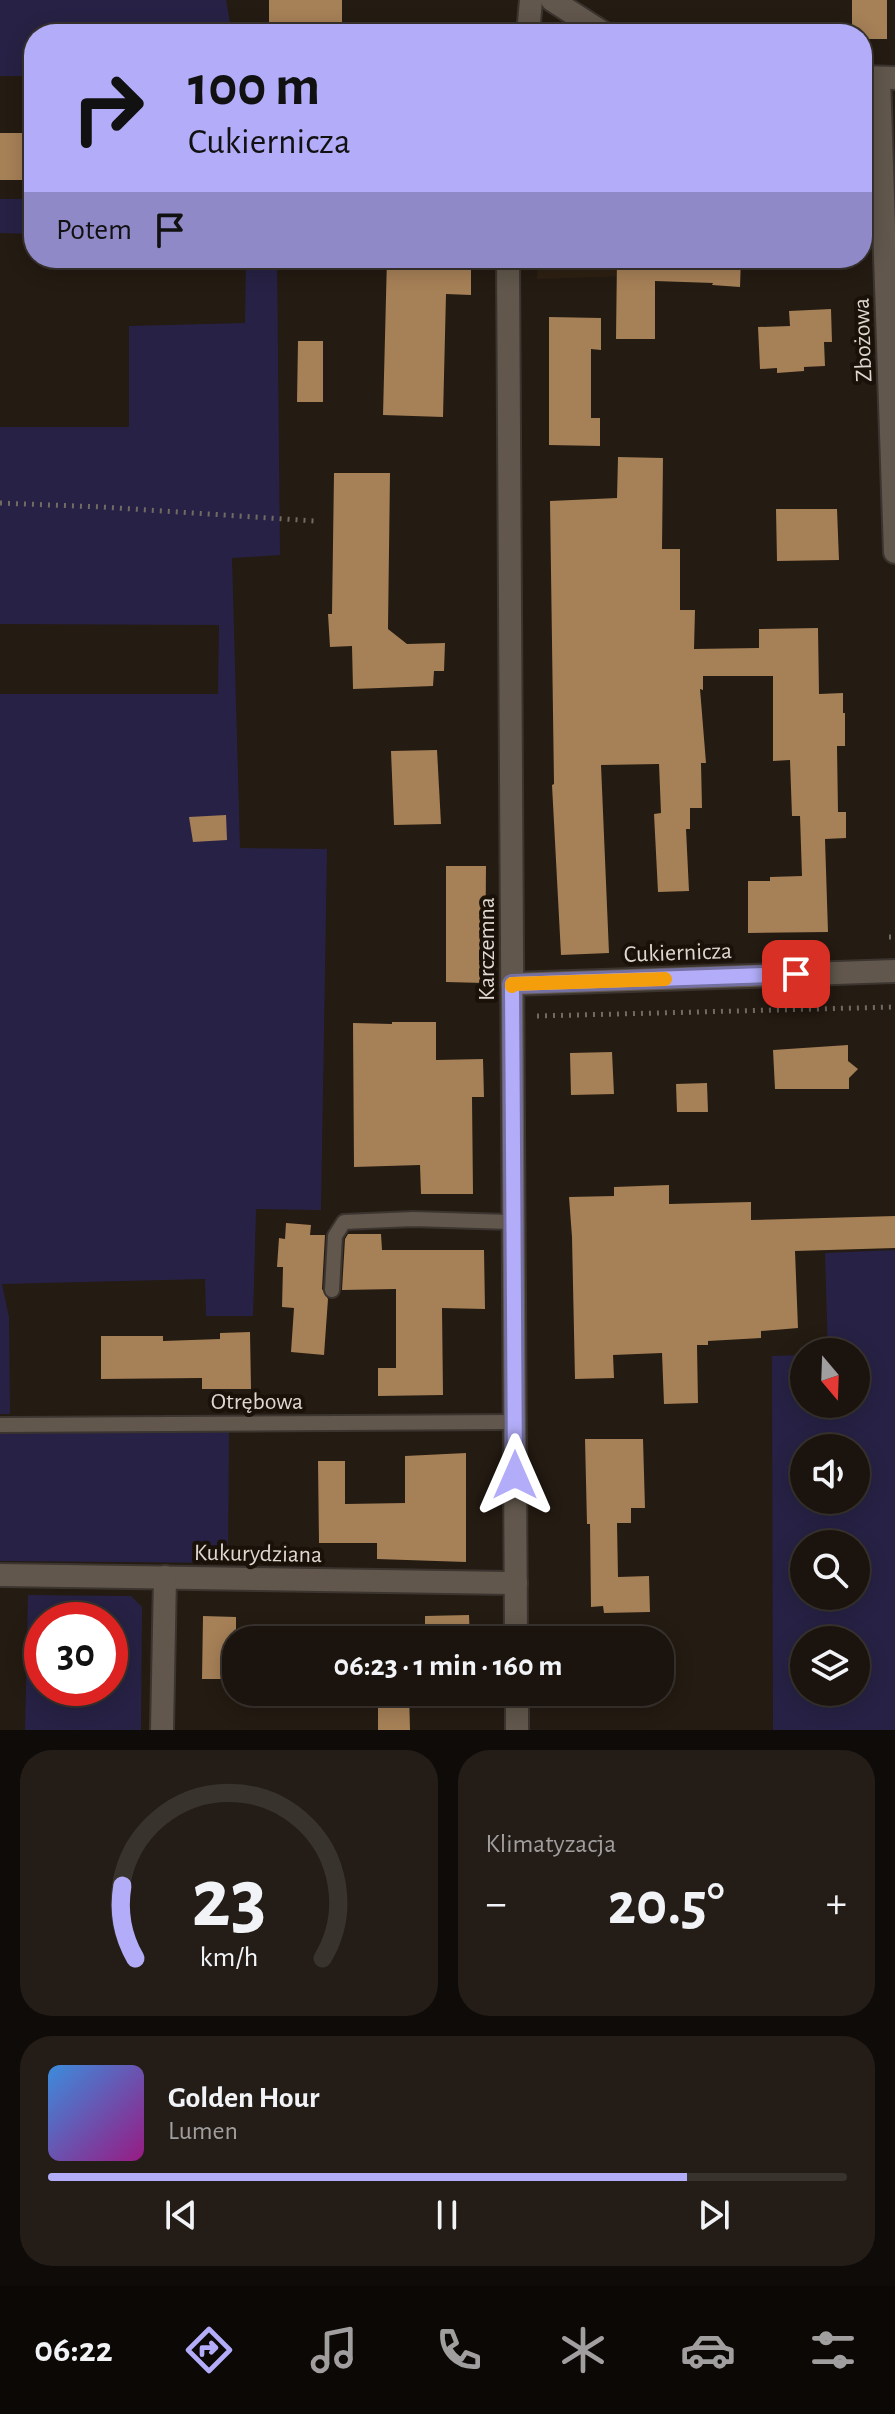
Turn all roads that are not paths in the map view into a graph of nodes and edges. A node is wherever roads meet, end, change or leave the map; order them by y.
1 (531, 0) edge
2 (552, 0) edge
3 (529, 24) edge
4 (589, 24) edge
5 (879, 77) edge
6 (508, 268) edge
7 (893, 415) edge
8 (895, 552) edge
9 (895, 971) edge
10 (512, 984) junction
11 (514, 1222) junction
12 (332, 1290) dead end
13 (515, 1422) junction
14 (0, 1425) edge
15 (0, 1575) edge
16 (165, 1577) junction
17 (516, 1583) junction
18 (516, 1626) edge
19 (517, 1706) edge
20 (162, 1730) edge
21 (517, 1730) edge

1 - 3 street
2 - 4 street
5 - 7 street, Zbożowa
6 - 10 street, Karczemna
7 - 8 street, Zbożowa
9 - 10 street, Cukiernicza
10 - 11 street, Karczemna
11 - 12 lane
11 - 13 street, Karczemna
13 - 14 lane, Otrębowa
13 - 17 street, Karczemna
15 - 16 street, Kukurydziana
16 - 17 street, Kukurydziana
16 - 20 street
17 - 18 street, Karczemna
19 - 21 street

